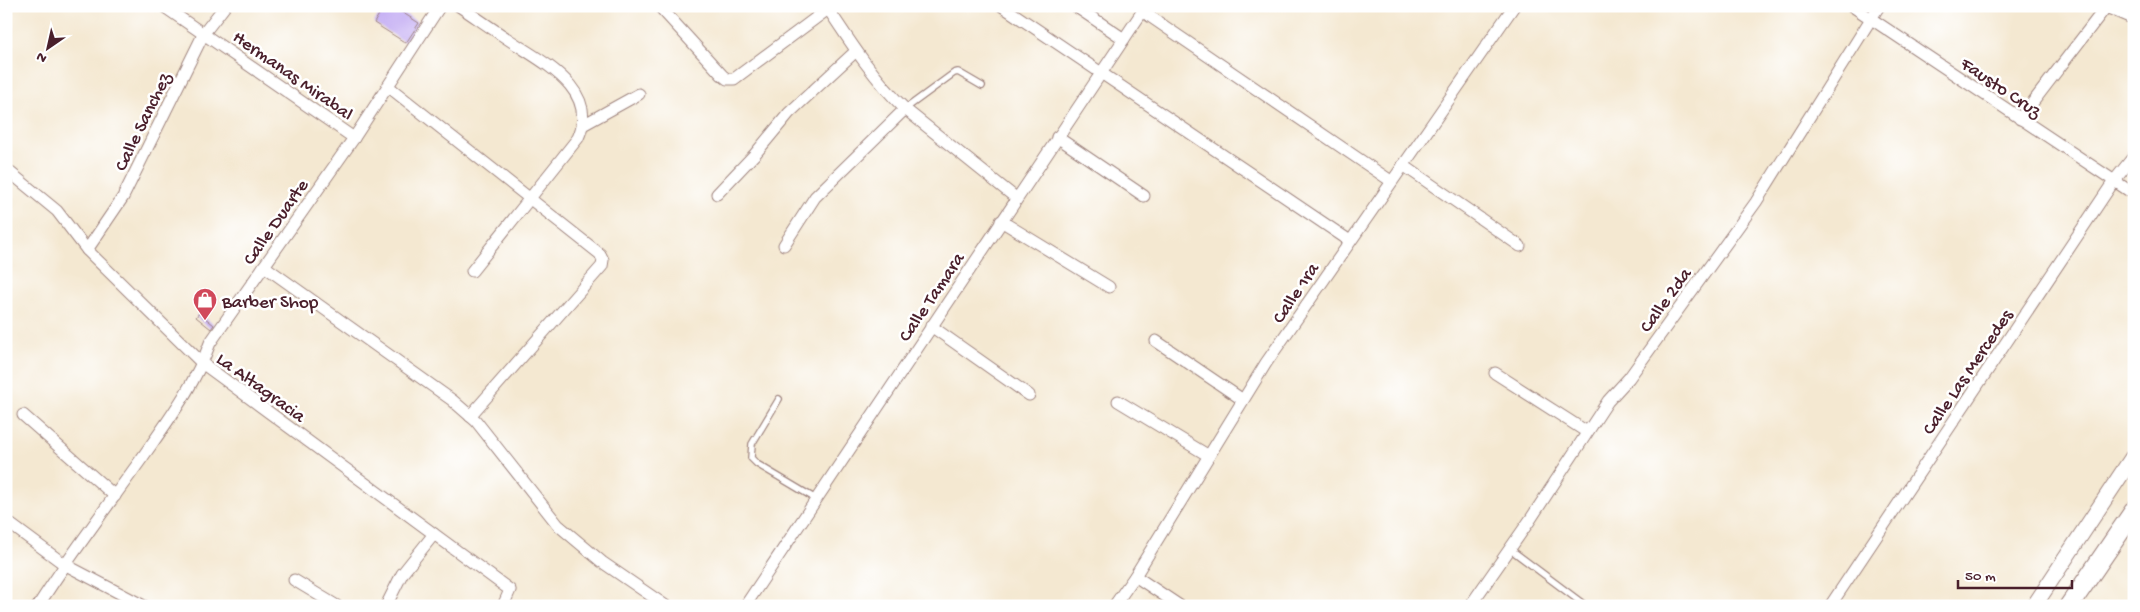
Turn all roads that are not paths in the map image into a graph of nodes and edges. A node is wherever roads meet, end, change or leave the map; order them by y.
1 (164, 6) edge
2 (224, 6) edge
3 (440, 6) edge
4 (459, 6) edge
5 (659, 6) edge
6 (1002, 6) edge
7 (1075, 6) edge
8 (1514, 6) edge
9 (1852, 6) edge
10 (1879, 6) edge
11 (2106, 7) edge
12 (830, 8) edge
13 (1144, 9) edge
14 (1871, 19) junction
15 (2134, 19) edge
16 (204, 32) junction
17 (1124, 38) junction
18 (856, 51) junction
19 (1100, 73) junction
20 (982, 86) dead end
21 (389, 87) junction
22 (639, 94) dead end
23 (905, 109) junction
24 (2020, 119) junction
25 (583, 126) junction
26 (1057, 137) junction
27 (354, 138) junction
28 (2134, 156) edge
29 (1403, 164) junction
30 (6, 169) edge
31 (1391, 181) junction
32 (2114, 181) junction
33 (716, 194) dead end
34 (2134, 194) edge
35 (1144, 196) dead end
36 (1016, 198) junction
37 (529, 200) junction
38 (1000, 221) junction
39 (1350, 241) junction
40 (784, 245) dead end
41 (1520, 246) dead end
42 (87, 250) junction
43 (264, 266) junction
44 (472, 271) dead end
45 (1109, 287) dead end
46 (931, 326) junction
47 (1156, 341) dead end
48 (202, 363) junction
49 (1495, 373) dead end
50 (1029, 395) dead end
51 (779, 399) dead end
52 (1243, 400) junction
53 (1118, 401) dead end
54 (23, 415) dead end
55 (470, 416) junction
56 (1586, 432) junction
57 (2134, 455) edge
58 (1209, 456) junction
59 (115, 496) junction
60 (816, 499) junction
61 (2134, 510) edge
62 (6, 521) edge
63 (434, 534) junction
64 (1510, 549) junction
65 (64, 564) junction
66 (1135, 576) junction
67 (294, 580) dead end
68 (38, 606) edge
69 (144, 606) edge
70 (337, 606) edge
71 (386, 606) edge
72 (503, 606) edge
73 (666, 606) edge
74 (745, 606) edge
75 (1114, 606) edge
76 (1180, 606) edge
77 (1470, 606) edge
78 (1586, 606) edge
79 (1830, 606) edge
80 (2034, 606) edge
81 (2069, 606) edge

1 - 16 street, Hermanas Mirabal
2 - 16 street, Calle Sanchez
3 - 21 street, Calle Duarte
4 - 25 street
5 - 12 street
6 - 19 street
7 - 17 street
8 - 29 street, Calle 1ra
9 - 14 street, Fausto Cruz
10 - 14 street, Calle 2da
11 - 15 street
11 - 24 street
12 - 18 street
13 - 17 street, Calle Tamara
13 - 31 street
14 - 24 street, Fausto Cruz
14 - 56 street, Calle 2da
16 - 27 street, Hermanas Mirabal
16 - 42 street, Calle Sanchez
17 - 19 street, Calle Tamara
18 - 23 street
18 - 33 street
19 - 26 street, Calle Tamara
19 - 39 street
20 - 23 lane
21 - 27 street, Calle Duarte
21 - 37 street
22 - 25 street
23 - 36 street
23 - 40 street
24 - 32 street, Fausto Cruz
25 - 37 street
26 - 35 street
26 - 36 street, Calle Tamara
27 - 43 street, Calle Duarte
28 - 32 street, Calle Las Mercedes
29 - 31 street, Calle 1ra
29 - 41 street
30 - 42 street, La Altagracia
31 - 39 street, Calle 1ra
32 - 34 street, Fausto Cruz
32 - 79 street, Calle Las Mercedes
36 - 38 street, Calle Tamara
37 - 44 street
37 - 55 street
38 - 45 street
38 - 46 street, Calle Tamara
39 - 52 street, Calle 1ra
42 - 48 street, La Altagracia
43 - 48 street, Calle Duarte
43 - 55 street
46 - 50 street
46 - 60 street, Calle Tamara
47 - 52 street
48 - 59 street, Calle Duarte
48 - 63 street, La Altagracia
49 - 56 street
51 - 60 lane
52 - 58 street, Calle 1ra
53 - 58 street
54 - 59 street
55 - 73 street
56 - 64 street, Calle 2da
57 - 80 street
58 - 66 street, Calle 1ra
59 - 65 street, Calle Duarte
60 - 74 street, Calle Tamara
61 - 81 main road
62 - 65 street
63 - 71 street
63 - 72 street, La Altagracia
64 - 77 street, Calle 2da
64 - 78 lane
65 - 68 street, Calle Duarte
65 - 69 street
66 - 75 street, Calle 1ra
66 - 76 street
67 - 70 street

